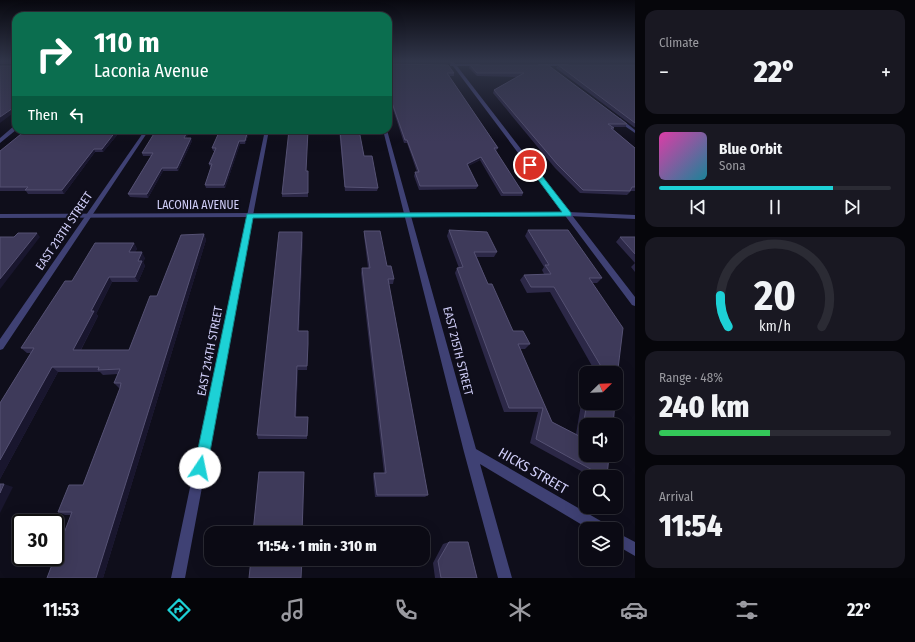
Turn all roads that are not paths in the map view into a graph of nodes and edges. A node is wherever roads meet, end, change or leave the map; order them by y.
1 (470, 88) edge
2 (616, 118) edge
3 (12, 131) edge
4 (635, 132) edge
5 (144, 134) edge
6 (266, 134) edge
7 (386, 134) edge
8 (0, 141) edge
9 (568, 214) junction
10 (408, 215) junction
11 (0, 216) edge
12 (89, 216) junction
13 (250, 216) junction
14 (635, 217) edge
15 (635, 303) edge
16 (0, 346) edge
17 (470, 452) junction
18 (589, 522) edge
19 (623, 542) edge
20 (635, 549) edge
21 (178, 578) edge
22 (505, 578) edge

1 - 9 street
2 - 4 street
3 - 8 street
5 - 12 street, EAST 213TH STREET
6 - 13 street, EAST 214TH STREET
7 - 10 street, EAST 215TH STREET
9 - 10 street, LACONIA AVENUE
9 - 14 street, LACONIA AVENUE
9 - 15 street
10 - 13 street, LACONIA AVENUE
10 - 17 street, EAST 215TH STREET
11 - 12 street, LACONIA AVENUE
12 - 13 street, LACONIA AVENUE
12 - 16 street, EAST 213TH STREET
13 - 21 street, EAST 214TH STREET
17 - 18 street, HICKS STREET
17 - 22 street, EAST 215TH STREET
19 - 20 street

